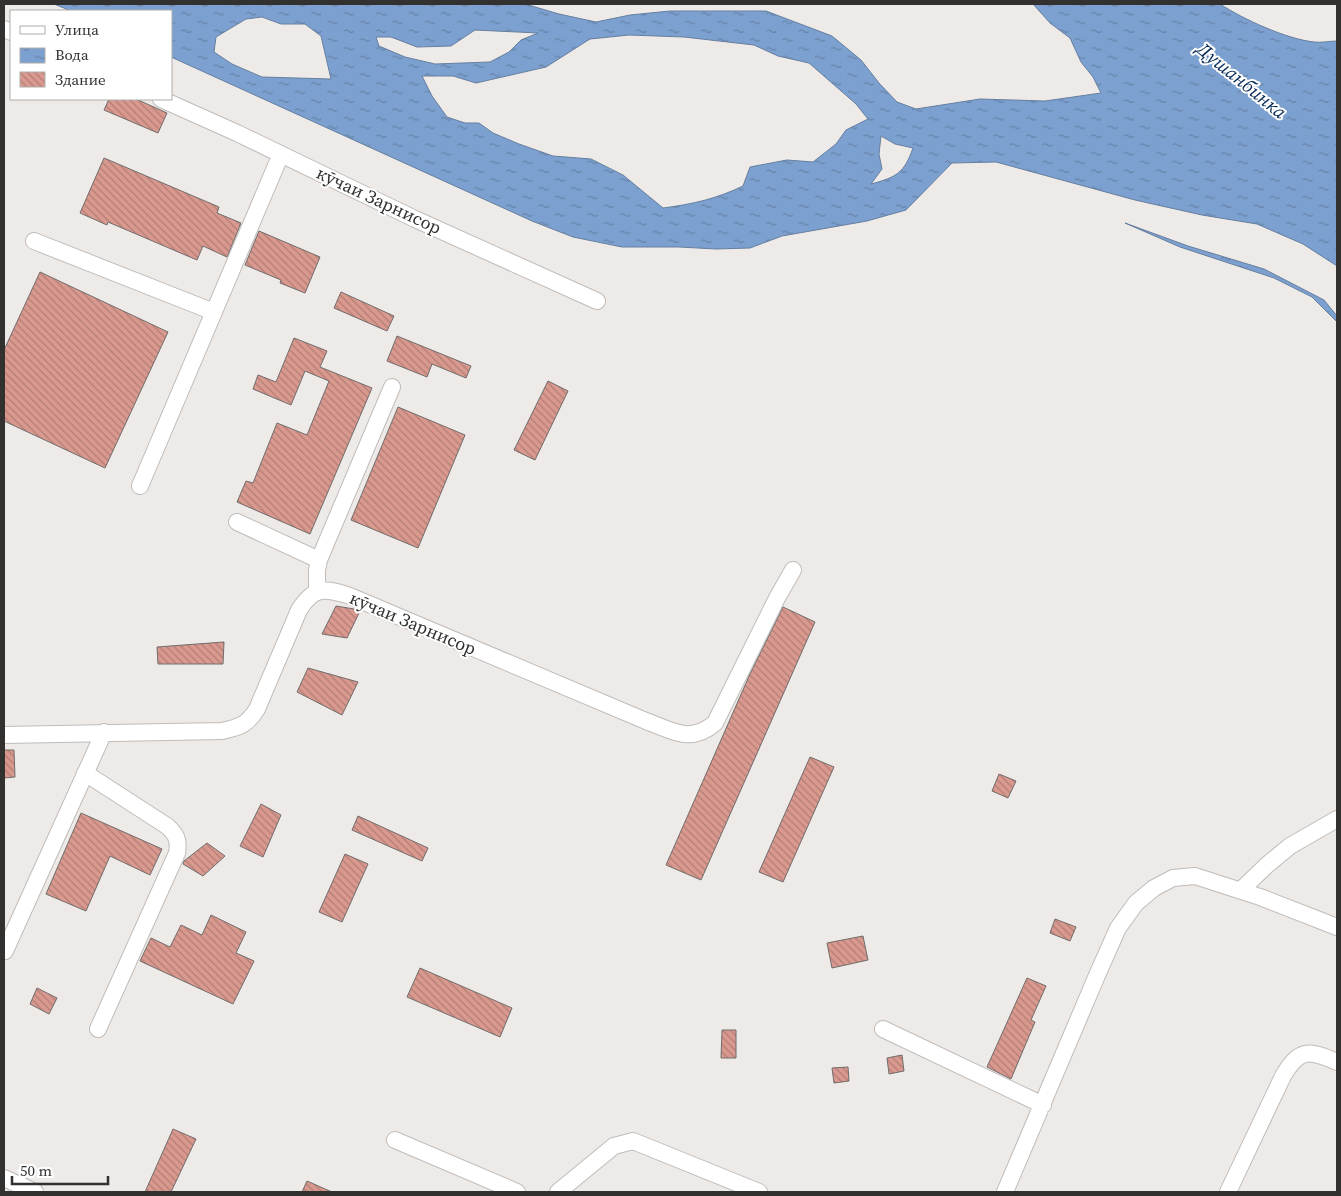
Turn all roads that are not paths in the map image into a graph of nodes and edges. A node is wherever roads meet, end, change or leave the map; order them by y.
1 (163, 100) edge
2 (282, 154) junction
3 (34, 241) dead end
4 (598, 301) dead end
5 (214, 312) junction
6 (392, 387) dead end
7 (140, 486) dead end
8 (237, 522) dead end
9 (319, 560) junction
10 (793, 570) dead end
11 (317, 591) junction
12 (104, 732) junction
13 (4, 735) edge
14 (85, 773) junction
15 (1337, 819) edge
16 (1242, 890) junction
17 (1337, 927) edge
18 (5, 950) edge
19 (98, 1029) dead end
20 (883, 1029) dead end
21 (1337, 1062) edge
22 (1043, 1105) junction
23 (395, 1140) dead end
24 (4, 1178) edge
25 (512, 1191) edge
26 (35, 1192) edge
27 (558, 1192) edge
28 (759, 1192) edge
29 (1005, 1192) edge
30 (1228, 1192) edge

1 - 2 lane, кӯчаи Зарнисор
2 - 4 lane, кӯчаи Зарнисор
2 - 5 lane
3 - 5 lane
5 - 7 lane
6 - 9 lane
8 - 9 lane
9 - 11 lane
10 - 11 lane, кӯчаи Зарнисор
11 - 12 lane
12 - 13 lane
12 - 14 lane
14 - 18 lane
14 - 19 lane
15 - 16 lane
16 - 17 lane
16 - 22 lane
20 - 22 lane
21 - 30 lane
22 - 29 lane
23 - 25 lane
24 - 26 lane
27 - 28 lane

